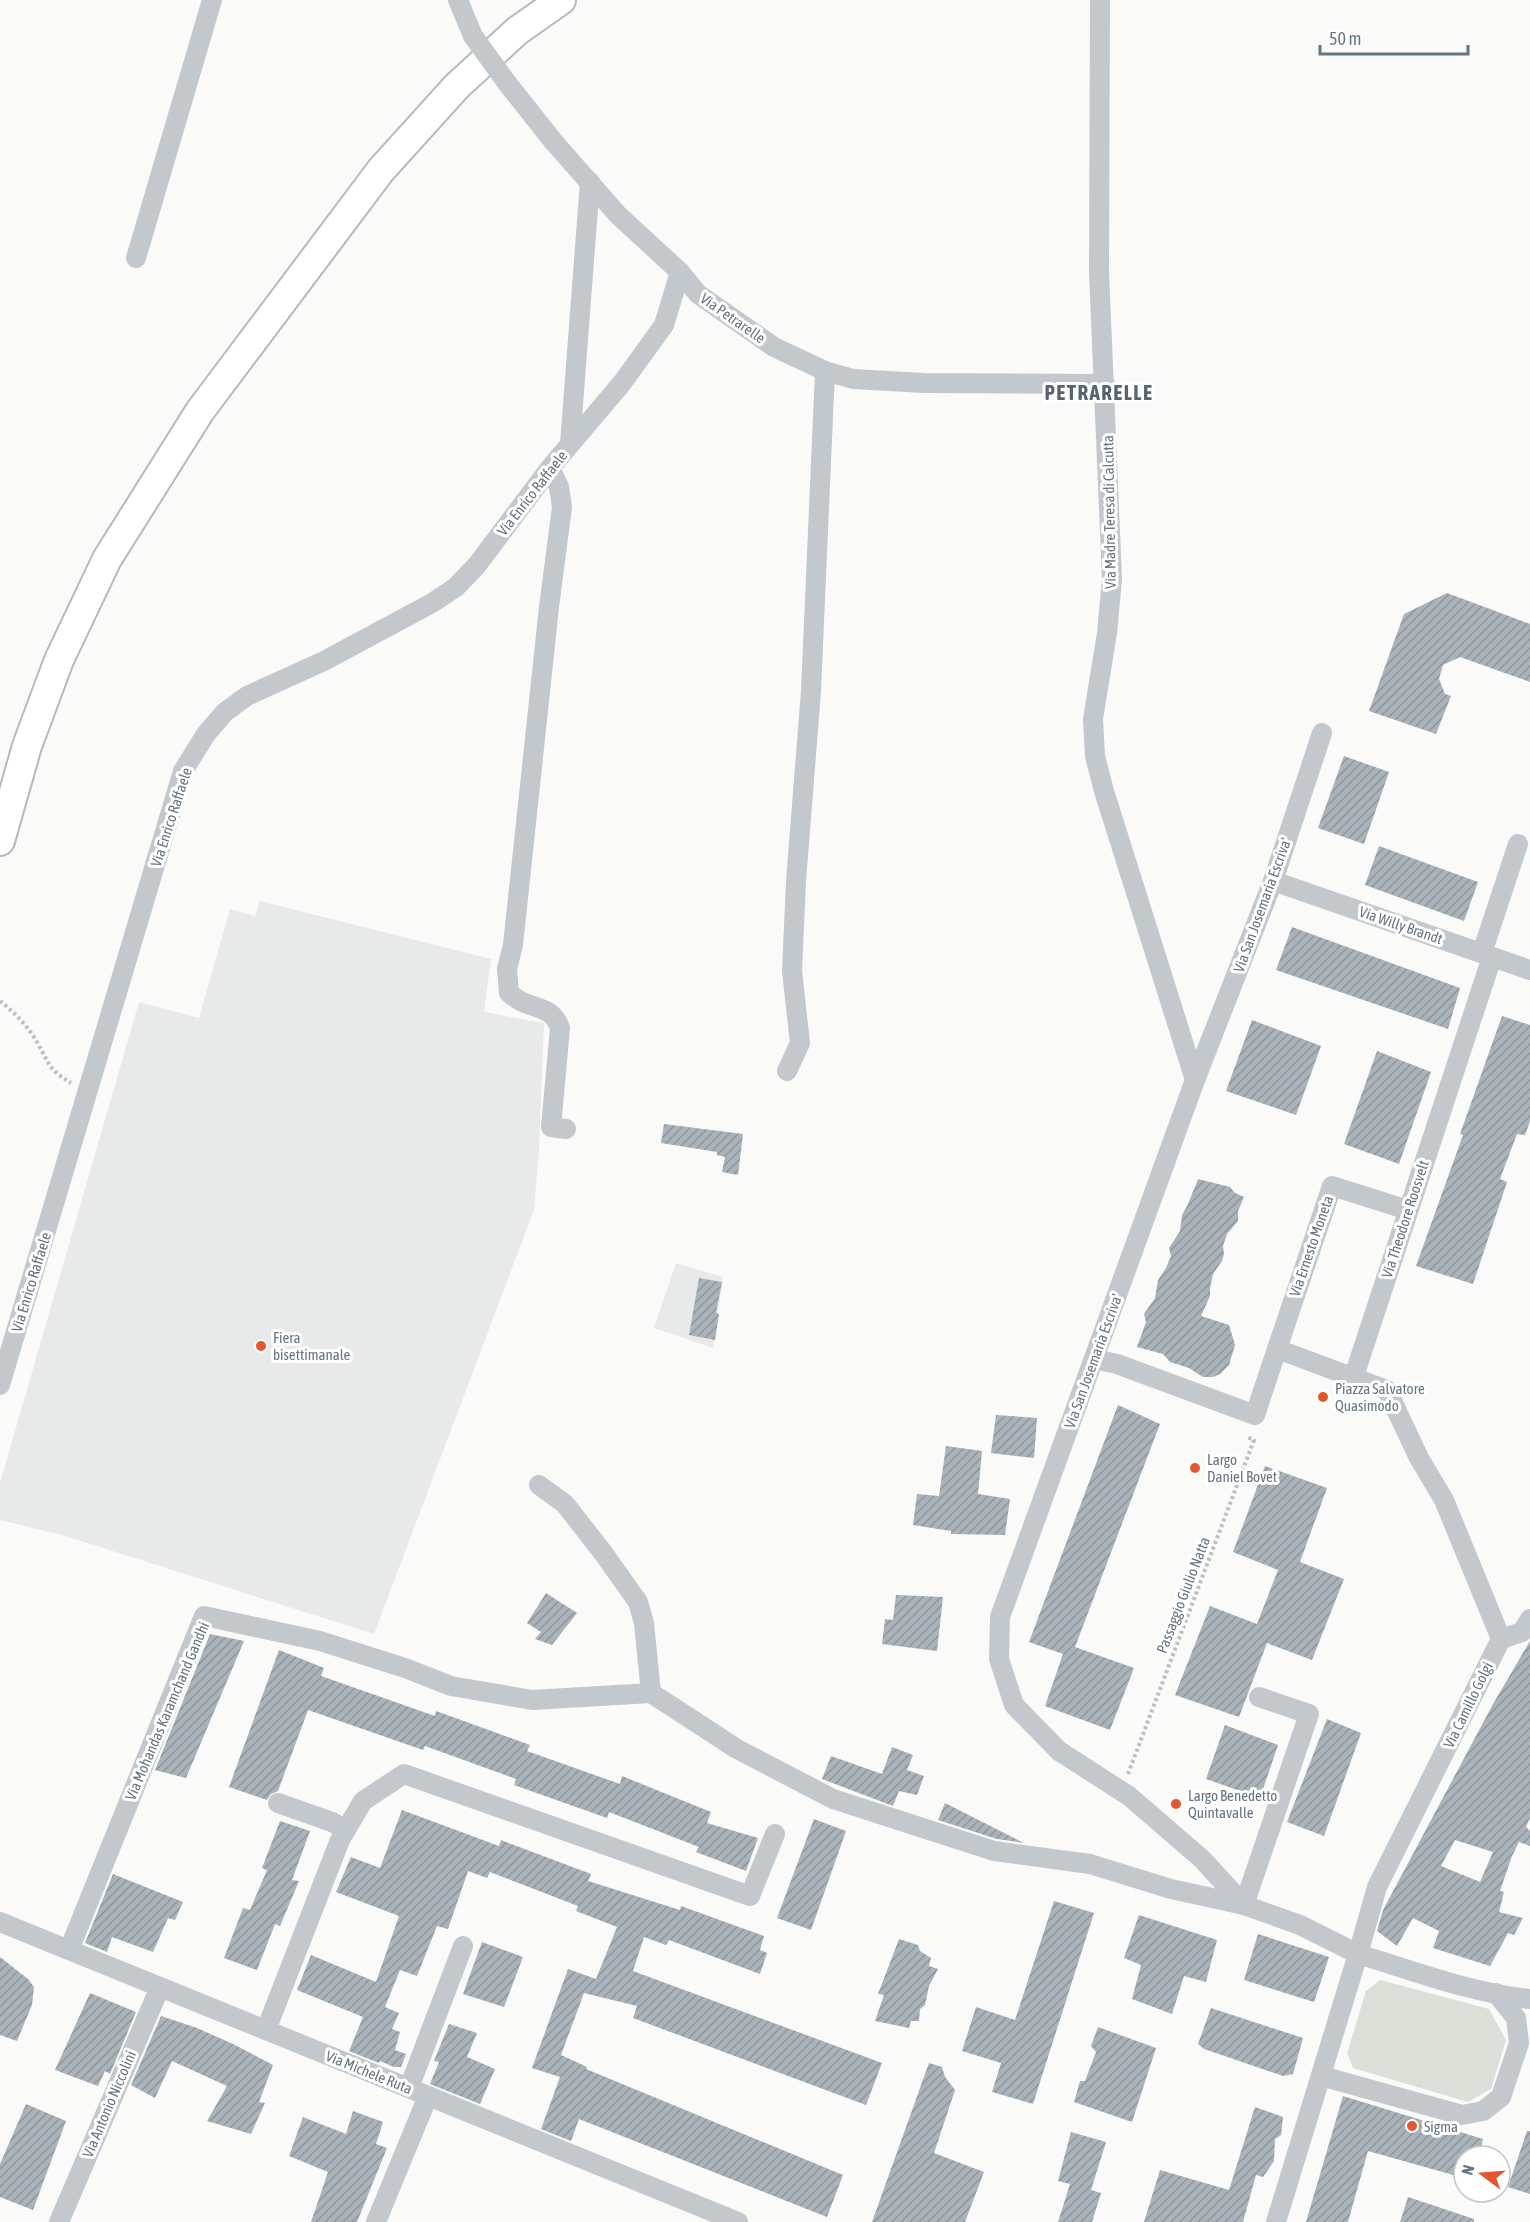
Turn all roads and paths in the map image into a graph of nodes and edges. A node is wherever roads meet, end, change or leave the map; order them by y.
1 (212, 0) edge
2 (458, 0) edge
3 (561, 0) edge
4 (1100, 0) edge
5 (590, 182) junction
6 (136, 258) dead end
7 (680, 272) junction
8 (825, 371) junction
9 (1105, 384) junction
10 (570, 444) junction
11 (550, 468) junction
12 (1322, 733) dead end
13 (0, 841) edge
14 (1518, 844) dead end
15 (1273, 881) junction
16 (1487, 955) junction
17 (1530, 970) edge
18 (0, 1001) edge
19 (787, 1071) dead end
20 (1195, 1080) junction
21 (87, 1093) junction
22 (566, 1129) dead end
23 (1408, 1210) junction
24 (1277, 1348) junction
25 (1094, 1359) junction
26 (1354, 1376) junction
27 (0, 1385) edge
28 (1246, 1437) dead end
29 (539, 1485) dead end
30 (1530, 1619) edge
31 (1501, 1639) junction
32 (651, 1693) junction
33 (1259, 1697) dead end
34 (1130, 1767) dead end
35 (278, 1803) dead end
36 (346, 1830) junction
37 (775, 1834) dead end
38 (1244, 1905) junction
39 (0, 1922) edge
40 (463, 1946) dead end
41 (69, 1950) junction
42 (1358, 1954) junction
43 (160, 1987) junction
44 (1496, 1994) junction
45 (1530, 1999) edge
46 (266, 2030) junction
47 (1525, 2040) edge
48 (1321, 2076) junction
49 (409, 2088) junction
50 (428, 2096) junction
51 (59, 2222) edge
52 (376, 2222) edge
53 (738, 2222) edge
54 (1276, 2222) edge

1 - 6 street
2 - 5 street, Via Petrarelle, bridge
3 - 13 highway
4 - 9 street, Via Madre Teresa di Calcutta
5 - 7 street, Via Petrarelle
5 - 10 street
7 - 8 street, Via Petrarelle
7 - 10 street, Via Enrico Raffaele
8 - 9 street, Via Petrarelle
8 - 19 street
9 - 20 street, Via Madre Teresa di Calcutta
10 - 11 street, Via Enrico Raffaele
11 - 21 street, Via Enrico Raffaele
11 - 22 street
12 - 15 street, Via San Josemaria Escriva'
14 - 16 street, Via Theodore Roosvelt
15 - 16 street, Via Willy Brandt
15 - 20 street, Via San Josemaria Escriva'
16 - 17 street, Via Willy Brandt
16 - 23 street, Via Theodore Roosvelt
18 - 21 path
20 - 25 street, Via San Josemaria Escriva'
21 - 27 street, Via Enrico Raffaele
23 - 24 street, Via Ernesto Moneta
23 - 26 street, Via Theodore Roosvelt
24 - 25 street, Via Ernesto Moneta
24 - 26 street
25 - 38 street, Via San Josemaria Escriva'
26 - 31 street
28 - 34 path, Passaggio Giulio Natta
29 - 32 street
30 - 31 street
31 - 42 street, Via Camillo Golgi
32 - 38 street
32 - 41 street, Via Mohandas Karamchand Gandhi
33 - 38 street
35 - 36 street
36 - 37 street
36 - 46 street
38 - 42 street, Via San Josemaria Escriva'
39 - 41 street, Via Michele Ruta
40 - 49 street
41 - 43 street, Via Michele Ruta
42 - 44 street, Via San Josemaria Escriva'
42 - 48 street, Via Camillo Golgi
43 - 46 street, Via Michele Ruta
43 - 51 street, Via Antonio Niccolini
44 - 45 street, Via San Josemaria Escriva'
44 - 47 street
46 - 49 street, Via Michele Ruta
47 - 48 street
48 - 54 street, Via Camillo Golgi
49 - 50 street, Via Michele Ruta
50 - 52 street
50 - 53 street, Via Michele Ruta

